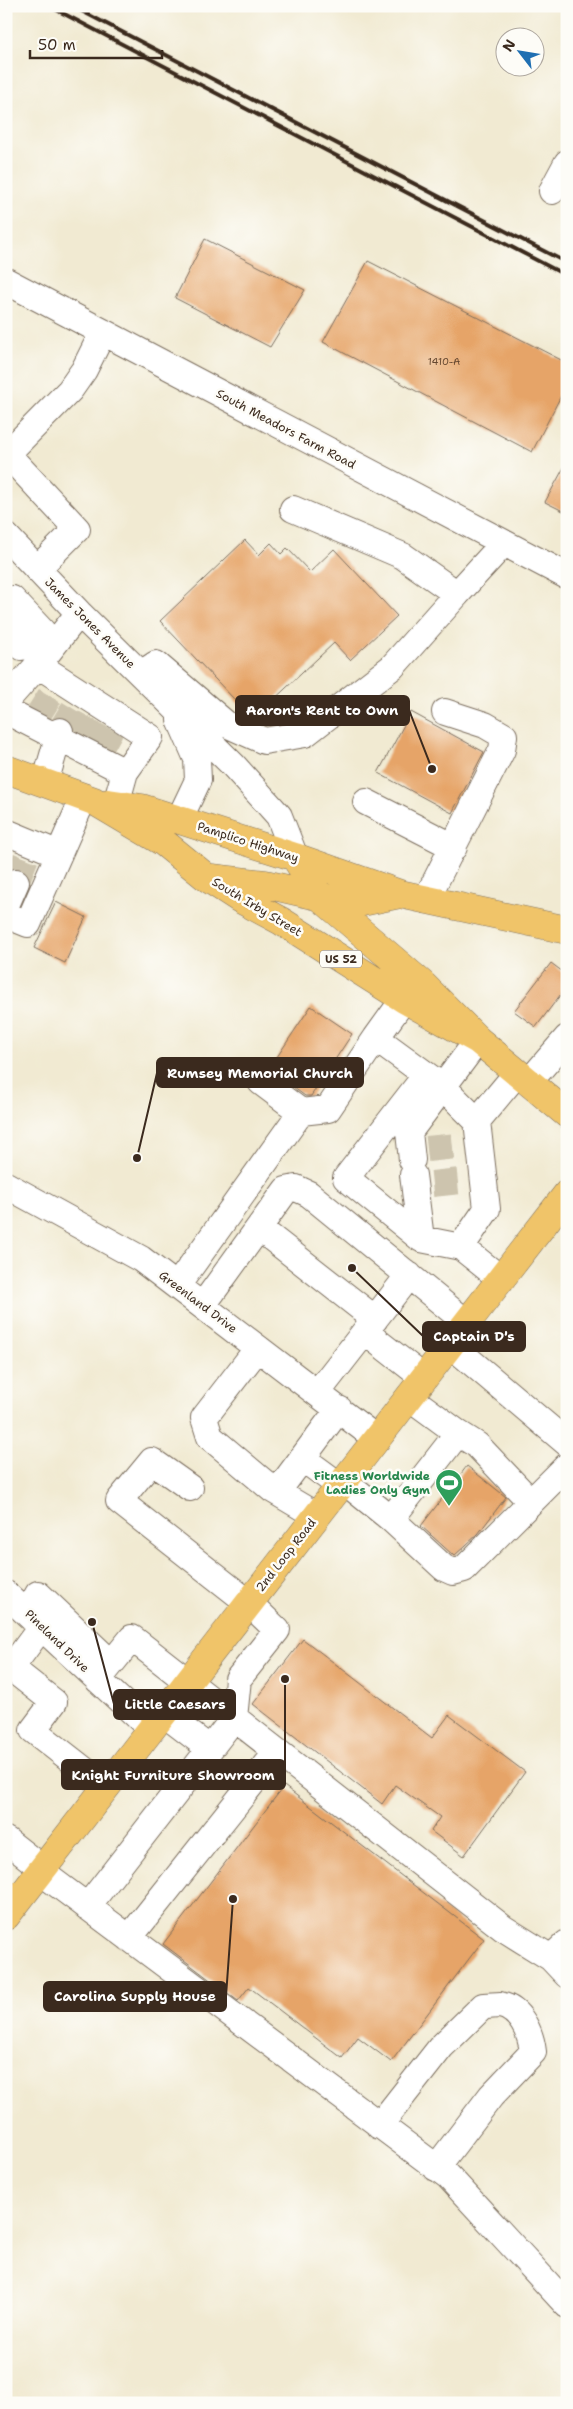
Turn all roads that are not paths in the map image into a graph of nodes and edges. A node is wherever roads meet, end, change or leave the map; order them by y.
1 (567, 163) edge
2 (552, 191) dead end
3 (6, 281) edge
4 (103, 332) junction
5 (7, 454) edge
6 (293, 509) dead end
7 (6, 536) edge
8 (504, 543) junction
9 (37, 569) junction
10 (567, 576) edge
11 (457, 594) junction
12 (6, 600) edge
13 (79, 613) junction
14 (6, 630) edge
15 (41, 653) junction
16 (141, 674) junction
17 (6, 701) edge
18 (175, 708) junction
19 (6, 711) edge
20 (444, 712) dead end
21 (87, 728) junction
22 (6, 769) edge
23 (125, 772) junction
24 (45, 783) junction
25 (98, 800) junction
26 (366, 802) dead end
27 (179, 820) junction
28 (6, 832) edge
29 (454, 847) junction
30 (58, 854) junction
31 (295, 857) junction
32 (206, 877) junction
33 (16, 882) tunnel mouth
34 (400, 894) junction
35 (319, 896) junction
36 (426, 900) junction
37 (6, 905) edge
38 (6, 915) edge
39 (567, 930) edge
40 (404, 999) junction
41 (376, 1038) junction
42 (478, 1040) junction
43 (562, 1052) edge
44 (523, 1077) junction
45 (435, 1081) junction
46 (261, 1082) dead end
47 (301, 1112) junction
48 (567, 1114) edge
49 (475, 1137) junction
50 (6, 1185) edge
51 (567, 1194) edge
52 (259, 1228) junction
53 (421, 1239) junction
54 (460, 1247) junction
55 (409, 1275) junction
56 (501, 1279) junction
57 (177, 1286) junction
58 (203, 1305) junction
59 (467, 1323) junction
60 (370, 1326) junction
61 (450, 1344) junction
62 (258, 1348) junction
63 (416, 1388) junction
64 (318, 1393) junction
65 (339, 1409) junction
66 (458, 1433) junction
67 (377, 1439) junction
68 (567, 1443) edge
69 (302, 1458) junction
70 (567, 1466) edge
71 (342, 1483) junction
72 (190, 1488) dead end
73 (277, 1492) junction
74 (531, 1502) junction
75 (317, 1516) junction
76 (391, 1519) junction
77 (249, 1603) junction
78 (18, 1606) edge
79 (208, 1656) junction
80 (105, 1671) junction
81 (238, 1680) junction
82 (188, 1682) junction
83 (234, 1718) junction
84 (157, 1721) junction
85 (210, 1750) junction
86 (277, 1752) junction
87 (106, 1787) junction
88 (6, 1840) edge
89 (42, 1870) junction
90 (87, 1907) junction
91 (6, 1916) edge
92 (129, 1938) junction
93 (562, 1958) edge
94 (379, 2126) junction
95 (436, 2168) junction
96 (567, 2305) edge

1 - 2 street
3 - 4 street, South Meadors Farm Road
4 - 5 street
4 - 8 street, South Meadors Farm Road
5 - 9 street
6 - 11 street
7 - 9 street, James Jones Avenue
8 - 10 street, South Meadors Farm Road
8 - 11 street
9 - 13 street, James Jones Avenue
11 - 16 street
12 - 15 street
13 - 15 street
13 - 16 street, James Jones Avenue
14 - 15 street
15 - 17 street
15 - 21 street
16 - 18 street, James Jones Avenue
18 - 27 street, James Jones Avenue
18 - 31 street, James Jones Avenue
19 - 21 street
20 - 29 street
21 - 23 street
21 - 23 street
21 - 24 street
22 - 24 main road, South Irby Street / US 52
23 - 25 street
24 - 25 main road, South Irby Street / US 52
25 - 27 main road, Pamplico Highway
25 - 30 street
25 - 32 main road, South Irby Street / US 52
26 - 29 street
27 - 31 main road, Pamplico Highway
28 - 30 street
29 - 36 street
30 - 38 street
31 - 34 main road, Pamplico Highway
31 - 35 main road, South Irby Street / US 52
32 - 35 main road, Pamplico Highway
32 - 40 main road, South Irby Street / US 52
33 - 37 street
34 - 35 main road, Pamplico Highway
34 - 36 main road, Pamplico Highway
35 - 42 main road, South Irby Street / US 52
36 - 39 main road, Pamplico Highway
40 - 41 street
40 - 42 main road, South Irby Street / US 52
41 - 45 street
41 - 47 street
42 - 44 main road, South Irby Street / US 52
42 - 45 street
43 - 44 street
44 - 48 main road, South Irby Street / US 52
44 - 49 street
45 - 49 street
45 - 53 street
45 - 53 street
46 - 47 street
47 - 57 street
49 - 54 street
50 - 57 street, Greenland Drive
51 - 56 main road, 2nd Loop Road
52 - 55 street
52 - 58 street
52 - 60 street
53 - 54 street
54 - 56 street
55 - 59 street
55 - 60 street
56 - 59 main road, 2nd Loop Road
57 - 58 street, Greenland Drive
58 - 62 street, Greenland Drive
59 - 61 main road, 2nd Loop Road
60 - 63 street
60 - 64 street
61 - 63 main road, 2nd Loop Road
61 - 68 street
62 - 64 street, Greenland Drive
62 - 73 street
63 - 66 street
63 - 67 main road, 2nd Loop Road
64 - 65 street, Greenland Drive
65 - 67 street, Greenland Drive
65 - 69 street
66 - 74 street
66 - 76 street
67 - 71 main road, 2nd Loop Road
69 - 71 street
69 - 73 street
70 - 74 street
71 - 75 main road, 2nd Loop Road
71 - 76 street
72 - 77 street
73 - 75 street
74 - 76 street
75 - 77 main road, 2nd Loop Road
77 - 79 main road, 2nd Loop Road
77 - 81 street
78 - 80 street, Pineland Drive
78 - 87 street
79 - 81 street
79 - 82 main road, 2nd Loop Road
80 - 82 street
80 - 84 street, Pineland Drive
81 - 83 street
82 - 83 street
82 - 84 main road, 2nd Loop Road
83 - 85 street
83 - 86 street
84 - 85 street, Pineland Drive
84 - 87 main road, 2nd Loop Road
85 - 90 street
86 - 92 street
86 - 93 street
87 - 89 main road, 2nd Loop Road
88 - 89 street
89 - 90 street
89 - 91 main road, 2nd Loop Road
90 - 92 street
92 - 94 street
94 - 95 street
94 - 95 street
95 - 96 street

